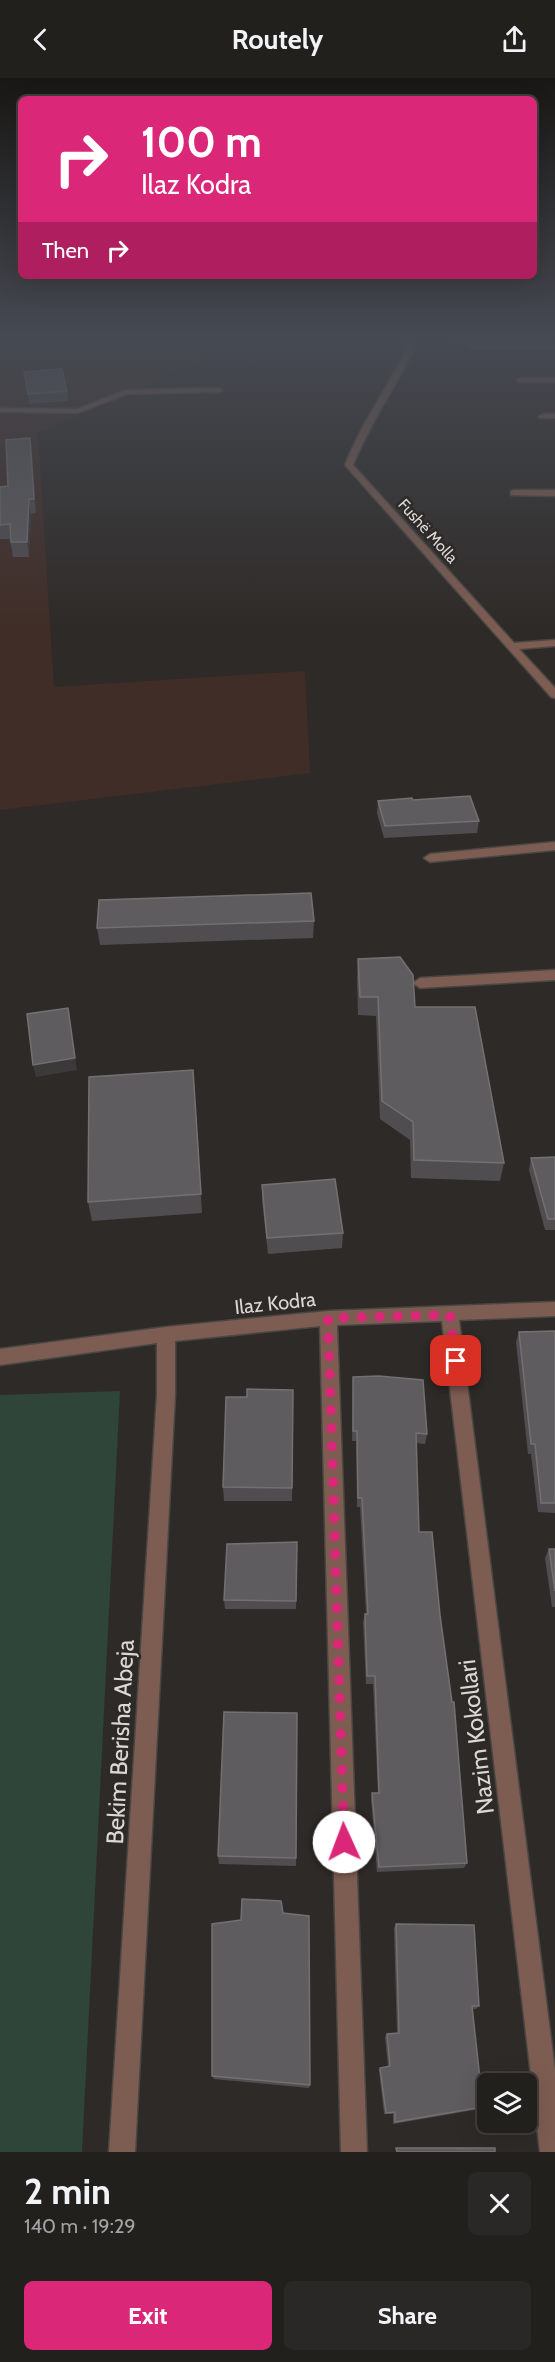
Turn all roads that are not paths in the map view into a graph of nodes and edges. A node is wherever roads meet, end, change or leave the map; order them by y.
1 (361, 436) edge
2 (555, 493) edge
3 (514, 494) dead end
4 (555, 643) edge
5 (513, 646) junction
6 (555, 695) edge
7 (555, 846) edge
8 (430, 858) dead end
9 (555, 975) edge
10 (420, 983) dead end
11 (555, 1309) edge
12 (450, 1315) junction
13 (328, 1318) junction
14 (166, 1334) junction
15 (0, 1357) edge
16 (122, 2152) edge
17 (354, 2152) edge
18 (553, 2152) edge

1 - 5 street, Fushë Molla
2 - 3 street
4 - 5 street
5 - 6 street, Fushë Molla
7 - 8 street
9 - 10 street
11 - 12 street, Ilaz Kodra
12 - 13 street, Ilaz Kodra
12 - 18 street, Nazim Kokollari
13 - 14 street, Ilaz Kodra
13 - 17 street
14 - 15 street, Ilaz Kodra
14 - 16 street, Bekim Berisha Abeja

